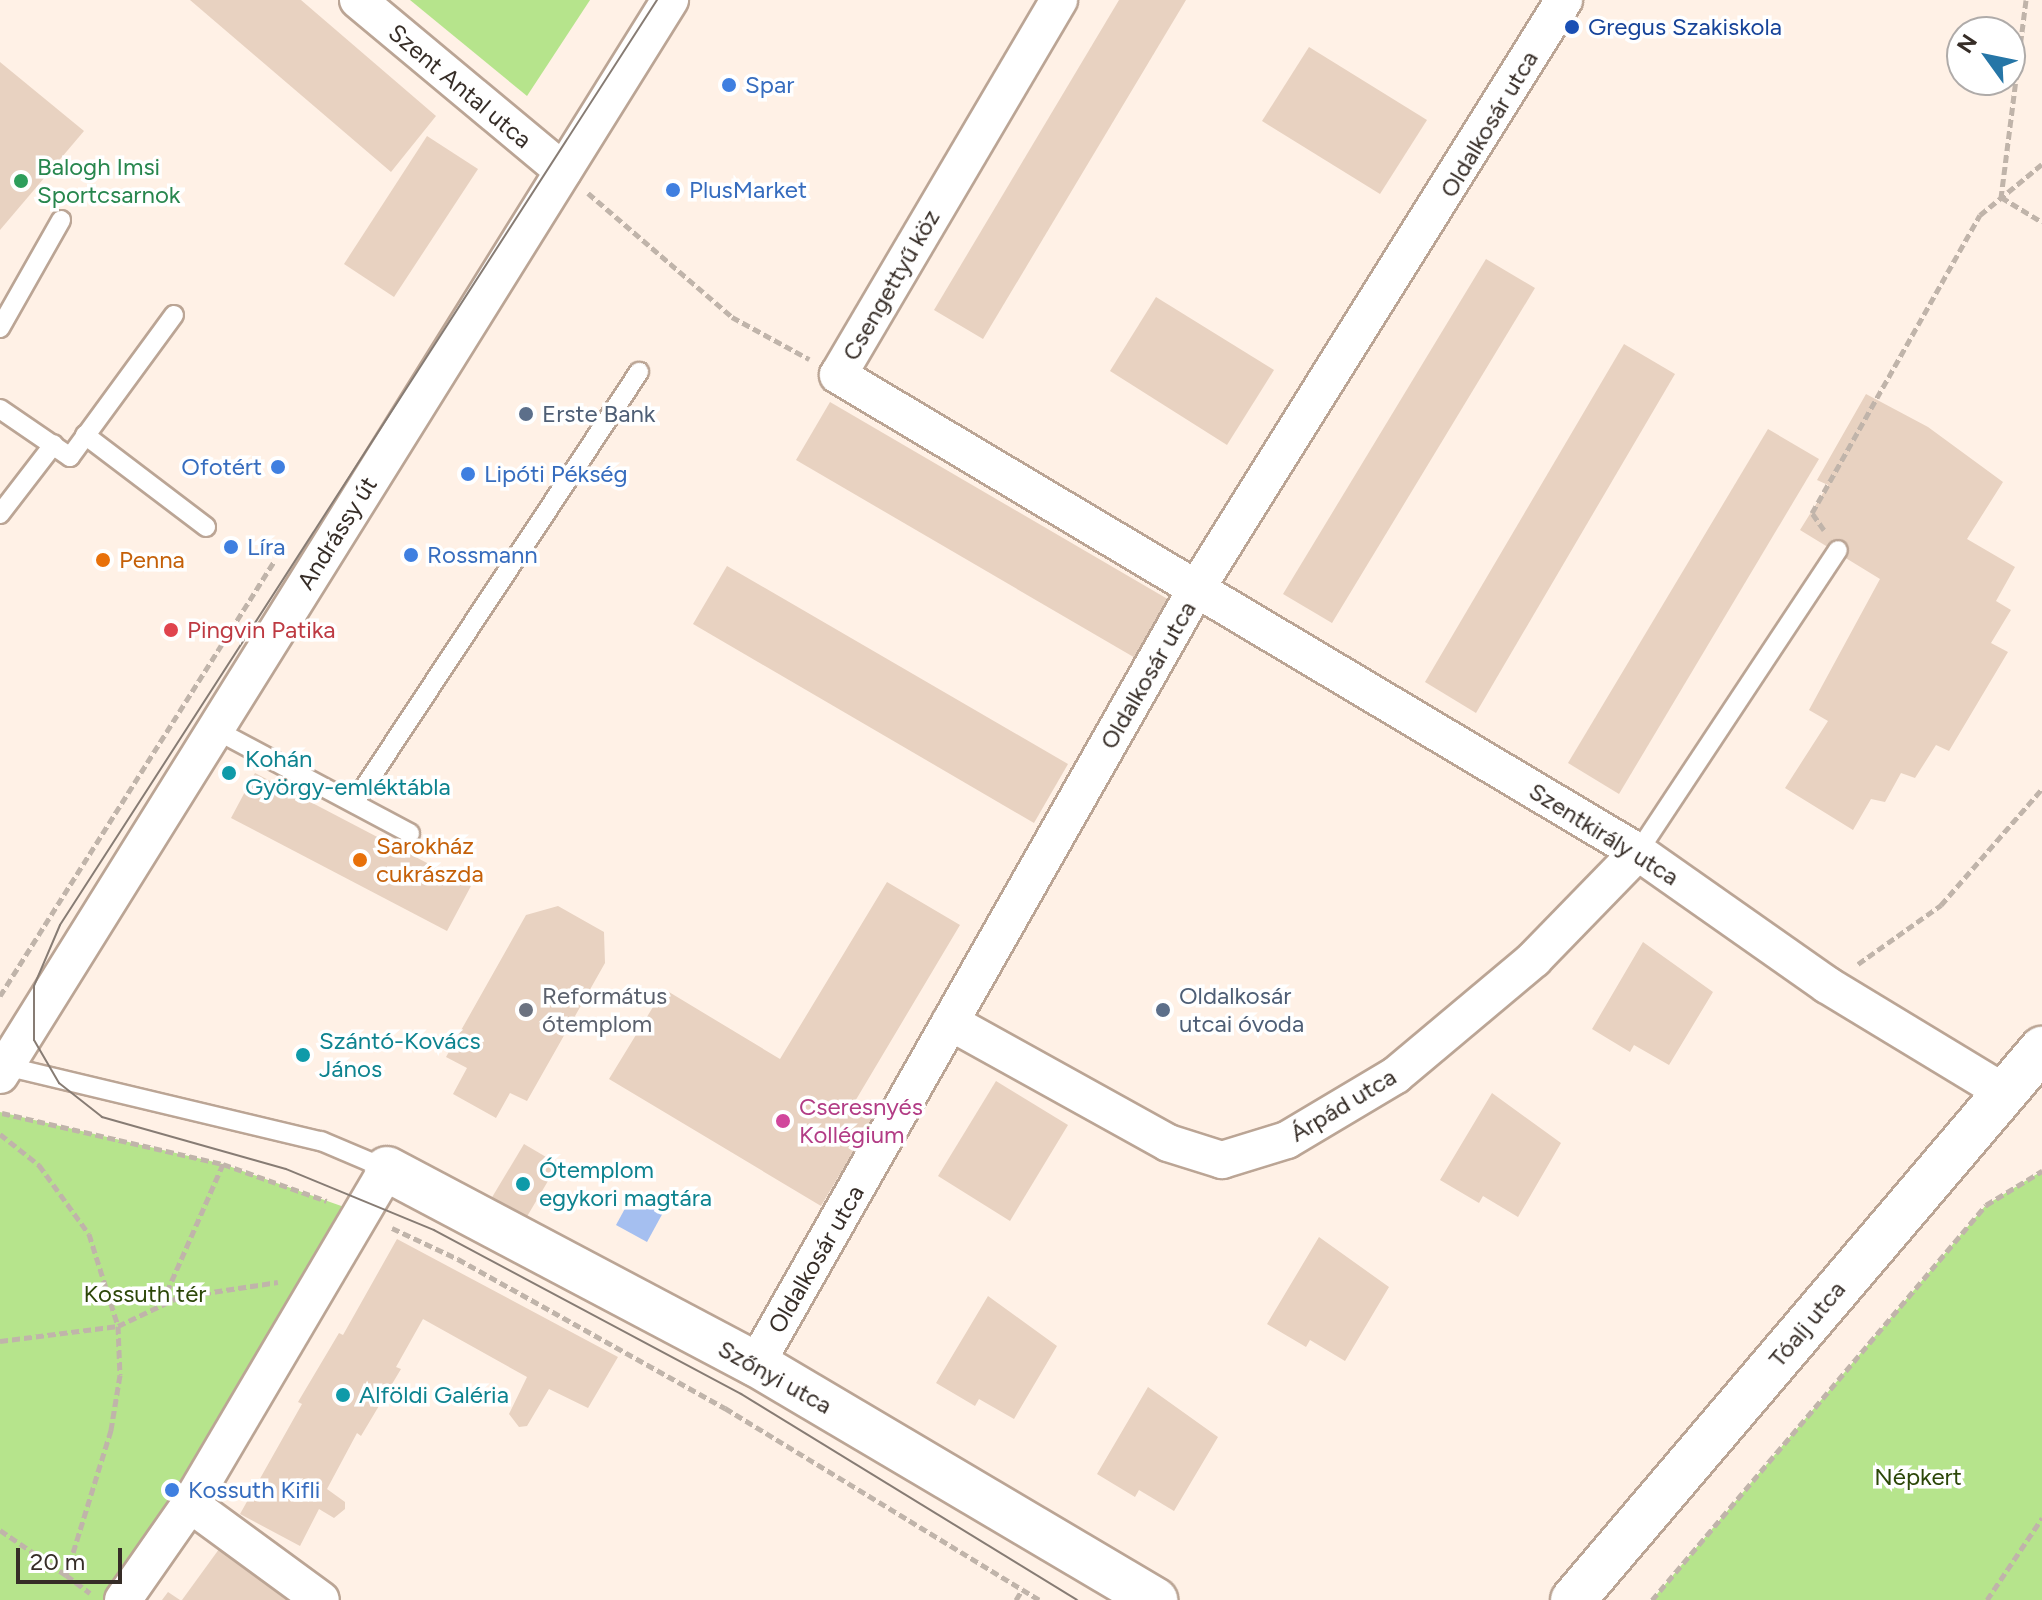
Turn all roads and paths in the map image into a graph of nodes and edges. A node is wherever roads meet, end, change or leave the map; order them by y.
1 (358, 0) edge
2 (670, 0) edge
3 (1059, 0) edge
4 (1564, 0) edge
5 (2026, 0) edge
6 (2042, 164) edge
7 (563, 171) junction
8 (2001, 197) junction
9 (61, 220) dead end
10 (2042, 222) edge
11 (174, 315) dead end
12 (0, 328) edge
13 (639, 372) dead end
14 (838, 375) junction
15 (0, 409) edge
16 (85, 435) junction
17 (54, 444) junction
18 (0, 514) edge
19 (206, 527) dead end
20 (1838, 550) joint
21 (280, 551) dead end
22 (1198, 586) junction
23 (214, 729) junction
24 (2042, 789) edge
25 (354, 803) junction
26 (410, 833) dead end
27 (1638, 852) junction
28 (1827, 985) junction
29 (0, 996) edge
30 (950, 1022) junction
31 (2042, 1049) edge
32 (2, 1068) edge
33 (2004, 1092) junction
34 (10, 1114) dead end
35 (0, 1134) edge
36 (223, 1164) junction
37 (387, 1169) junction
38 (2042, 1171) edge
39 (361, 1213) junction
40 (325, 1275) junction
41 (162, 1304) junction
42 (118, 1326) junction
43 (0, 1341) edge
44 (756, 1364) junction
45 (190, 1504) junction
46 (2042, 1518) edge
47 (0, 1530) edge
48 (66, 1575) junction
49 (1022, 1590) junction
50 (100, 1600) edge
51 (123, 1600) edge
52 (321, 1600) edge
53 (1016, 1600) edge
54 (1039, 1600) edge
55 (1155, 1600) edge
56 (1573, 1600) edge
57 (1652, 1600) edge
58 (1987, 1600) edge

1 - 7 street, Szent Antal utca
2 - 7 street, Andrássy út
3 - 14 street, Csengettyű köz
4 - 22 street, Oldalkosár utca
5 - 8 path
6 - 8 path
7 - 14 path
7 - 23 street, Andrássy út
8 - 10 path
8 - 20 path
9 - 12 lane
11 - 16 lane
13 - 25 lane
14 - 22 street, Csengettyű köz
15 - 17 lane
16 - 17 lane
16 - 19 lane
17 - 18 lane
20 - 27 lane
21 - 29 path
22 - 27 street, Szentkirály utca
22 - 30 street, Oldalkosár utca
23 - 25 lane
23 - 32 street, Andrássy út
24 - 28 path
25 - 26 lane
27 - 28 street, Szentkirály utca
27 - 30 street, Árpád utca
28 - 33 street, Szentkirály utca
30 - 44 street, Oldalkosár utca
31 - 33 street, Tóalj utca
32 - 37 lane
33 - 56 street, Tóalj utca
34 - 36 path
35 - 42 path
36 - 39 path
36 - 41 path
37 - 39 street
37 - 44 street, Szőnyi utca
38 - 57 path
39 - 40 street
39 - 49 path
40 - 41 path
40 - 45 street
41 - 42 path
42 - 43 path
42 - 48 path
44 - 55 street, Szőnyi utca
45 - 51 street
45 - 52 street
46 - 58 path
47 - 48 path
48 - 50 path
49 - 53 path
49 - 54 path

